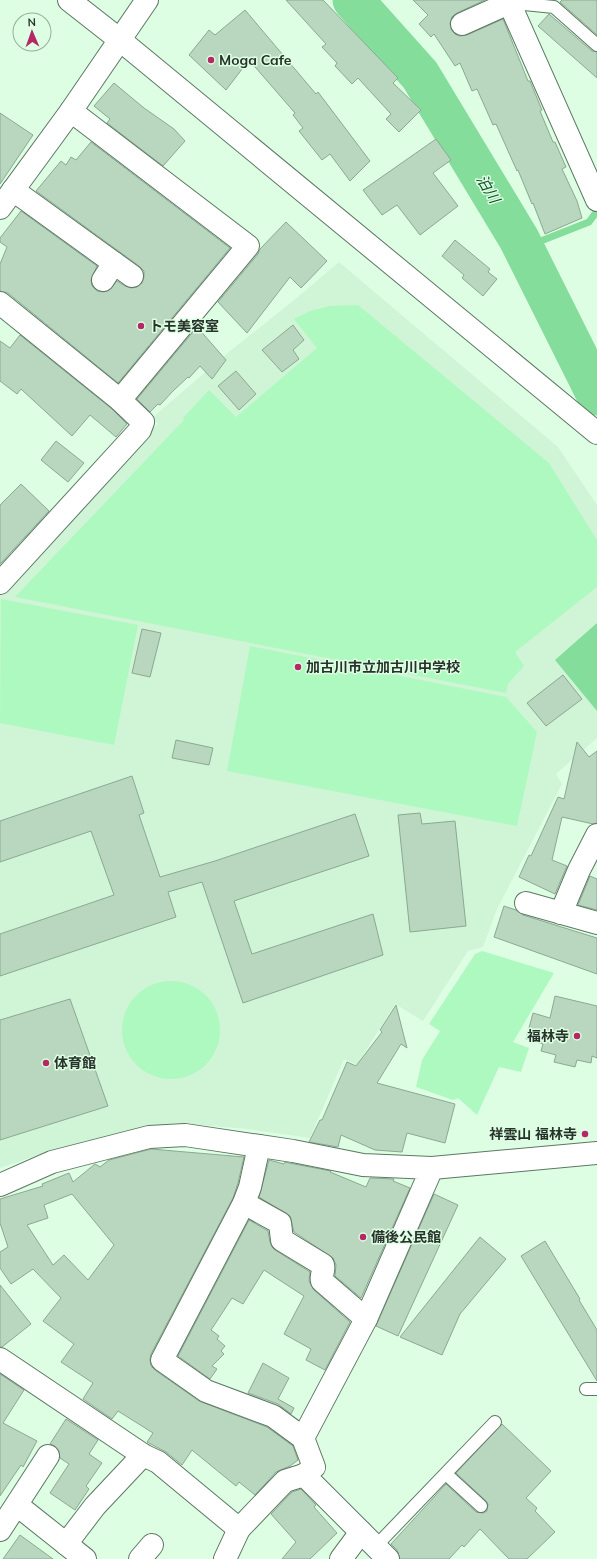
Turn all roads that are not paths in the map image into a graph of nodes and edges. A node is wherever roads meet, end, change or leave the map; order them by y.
1 (69, 0) edge
2 (147, 0) edge
3 (510, 5) edge
4 (462, 24) dead end
5 (120, 40) junction
6 (597, 45) edge
7 (71, 111) junction
8 (13, 190) junction
9 (597, 200) edge
10 (0, 208) edge
11 (132, 276) dead end
12 (0, 303) edge
13 (120, 400) junction
14 (597, 433) edge
15 (0, 583) edge
16 (597, 835) edge
17 (526, 903) dead end
18 (561, 913) junction
19 (597, 923) edge
20 (259, 1146) junction
21 (597, 1153) edge
22 (432, 1168) junction
23 (0, 1185) edge
24 (244, 1203) junction
25 (366, 1319) junction
26 (0, 1360) edge
27 (495, 1422) dead end
28 (303, 1438) junction
29 (143, 1455) junction
30 (48, 1456) dead end
31 (446, 1474) junction
32 (304, 1475) junction
33 (17, 1505) junction
34 (481, 1506) dead end
35 (239, 1529) junction
36 (0, 1530) edge
37 (66, 1544) junction
38 (375, 1546) edge
39 (85, 1559) edge
40 (225, 1559) edge
41 (341, 1559) edge

1 - 5 street
2 - 5 street
3 - 4 street
3 - 6 lane
3 - 9 street
5 - 7 street
5 - 14 street
7 - 8 street
7 - 13 street
8 - 10 street
8 - 11 street
12 - 13 street
13 - 15 street
16 - 18 street
17 - 18 street
18 - 19 street
20 - 22 street
20 - 23 street
20 - 24 street
21 - 22 street
22 - 25 street
24 - 25 street
24 - 28 street
25 - 28 street
26 - 29 street
27 - 31 lane
28 - 32 street
29 - 35 street
29 - 37 street
30 - 33 street
31 - 34 lane
31 - 38 lane
32 - 35 street
32 - 38 street
33 - 36 street
33 - 37 street
35 - 40 street
37 - 39 street
38 - 41 street

